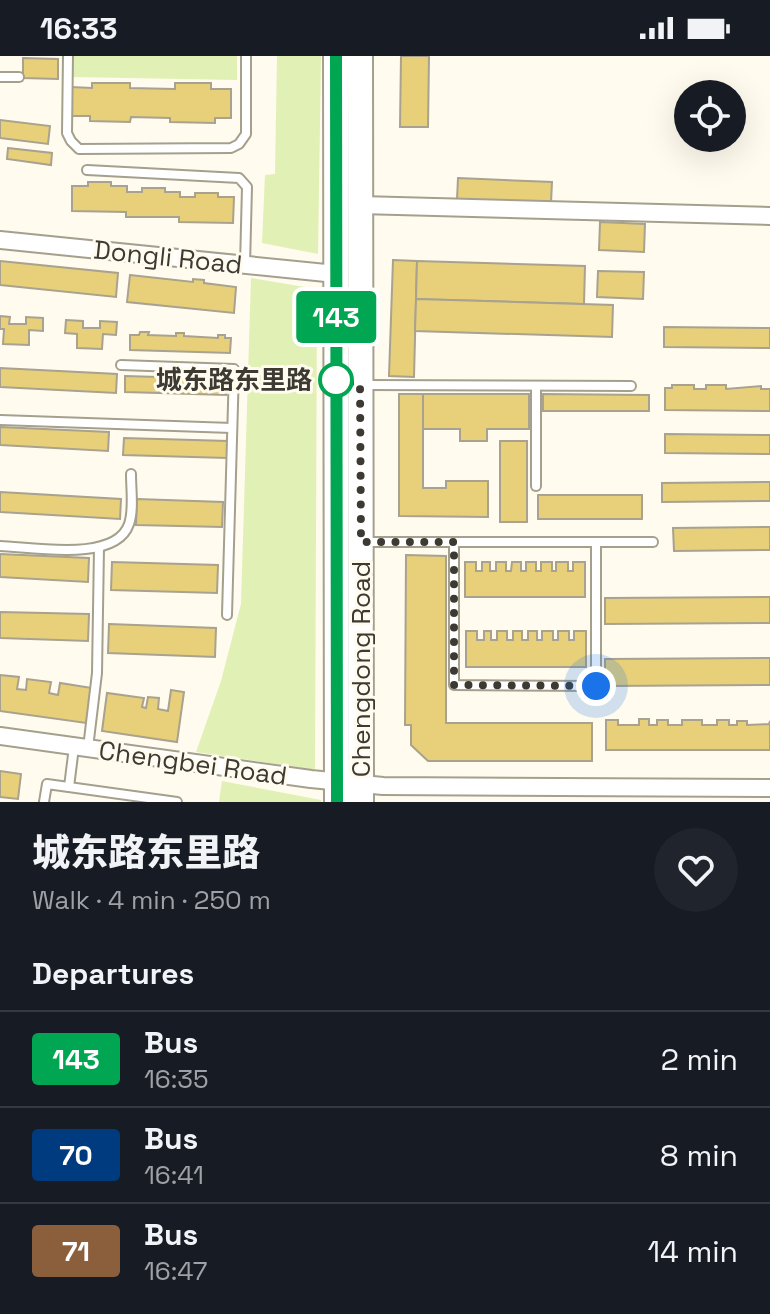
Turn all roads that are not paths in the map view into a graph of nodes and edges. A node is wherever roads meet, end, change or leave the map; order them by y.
1 (68, 56) edge
2 (246, 56) edge
3 (336, 56) edge
4 (360, 56) edge
5 (0, 77) edge
6 (19, 77) dead end
7 (87, 170) dead end
8 (360, 205) junction
9 (770, 216) edge
10 (0, 240) edge
11 (245, 265) junction
12 (336, 274) junction
13 (121, 365) dead end
14 (360, 385) junction
15 (536, 386) junction
16 (631, 386) dead end
17 (0, 420) edge
18 (232, 428) junction
19 (131, 474) dead end
20 (536, 486) dead end
21 (361, 542) junction
22 (454, 542) junction
23 (596, 542) junction
24 (653, 542) dead end
25 (0, 546) edge
26 (99, 548) junction
27 (227, 615) dead end
28 (0, 736) edge
29 (81, 747) junction
30 (69, 787) junction
31 (770, 788) edge
32 (349, 793) edge
33 (44, 802) edge
34 (177, 802) edge

1 - 2 lane
3 - 12 main road, Chengdong Road
4 - 8 main road, Chengdong Road
5 - 6 lane
7 - 11 lane
8 - 9 street
8 - 14 main road, Chengdong Road
10 - 11 street, Dongli Road
11 - 12 street, Dongli Road
12 - 32 main road, Chengdong Road
13 - 18 lane
14 - 15 lane
14 - 21 main road, Chengdong Road
15 - 16 lane
15 - 20 lane
17 - 18 lane
18 - 27 lane
19 - 26 lane
21 - 22 lane
21 - 32 main road, Chengdong Road
22 - 23 lane
22 - 23 lane
23 - 24 lane
25 - 26 lane
26 - 29 lane
28 - 29 street, Chengbei Road
29 - 30 lane
29 - 32 street, Chengbei Road
30 - 33 lane
30 - 34 lane
31 - 32 street, Chengbei Road

